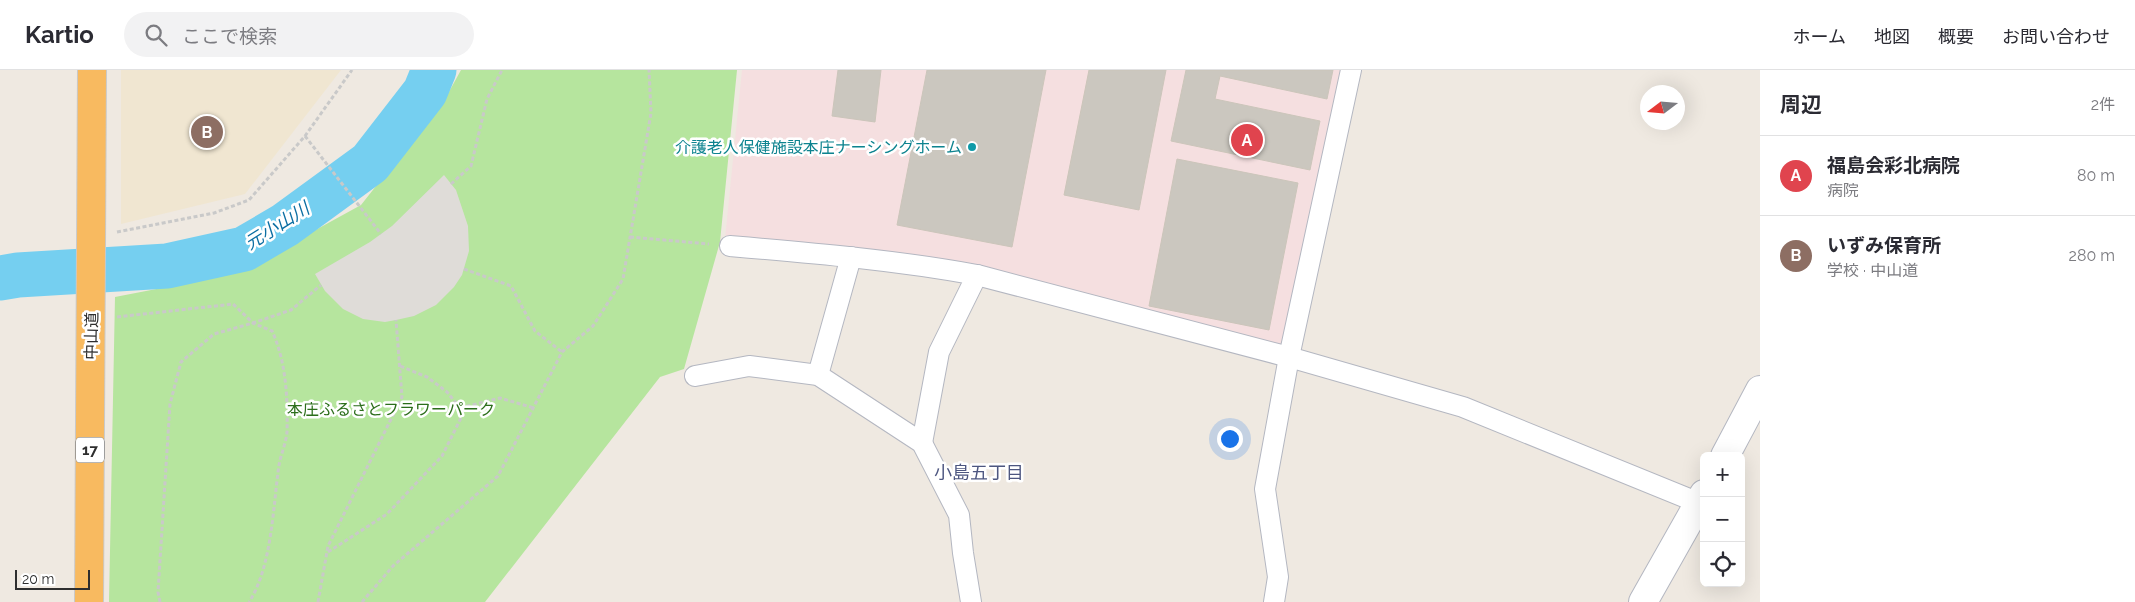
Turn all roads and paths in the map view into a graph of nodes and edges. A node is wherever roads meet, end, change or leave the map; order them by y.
1 (92, 70) edge
2 (352, 70) edge
3 (502, 70) edge
4 (649, 70) edge
5 (1351, 70) edge
6 (305, 136) junction
7 (451, 184) dead end
8 (382, 234) dead end
9 (630, 237) junction
10 (92, 241) junction
11 (730, 246) joint
12 (851, 257) junction
13 (464, 269) dead end
14 (977, 275) junction
15 (321, 285) dead end
16 (91, 309) junction
17 (396, 320) dead end
18 (253, 323) junction
19 (562, 352) junction
20 (1289, 358) junction
21 (400, 366) junction
22 (818, 374) junction
23 (695, 376) dead end
24 (1757, 404) edge
25 (460, 408) junction
26 (534, 408) junction
27 (922, 444) junction
28 (1727, 452) edge
29 (1700, 499) edge
30 (1700, 501) edge
31 (327, 552) junction
32 (89, 602) edge
33 (160, 602) edge
34 (249, 602) edge
35 (318, 602) edge
36 (362, 602) edge
37 (971, 602) edge
38 (1274, 602) edge
39 (1643, 602) edge

1 - 10 highway, 中山道 / 17
2 - 6 path
3 - 7 path
4 - 9 path
5 - 20 street
6 - 8 path
6 - 10 path
9 - 11 path
9 - 19 path
10 - 16 highway, 中山道 / 17
11 - 12 street
12 - 14 street
12 - 22 street
13 - 19 path
14 - 20 street
14 - 27 street
15 - 18 path
16 - 18 path
16 - 32 highway, 中山道 / 17
17 - 21 path
18 - 33 path
18 - 34 path
19 - 26 path
20 - 29 street
20 - 38 street
21 - 25 path
21 - 31 path
22 - 23 street
22 - 27 street
24 - 28 main road
25 - 26 path
25 - 31 path
26 - 36 path
27 - 37 street
30 - 39 main road
31 - 35 path

